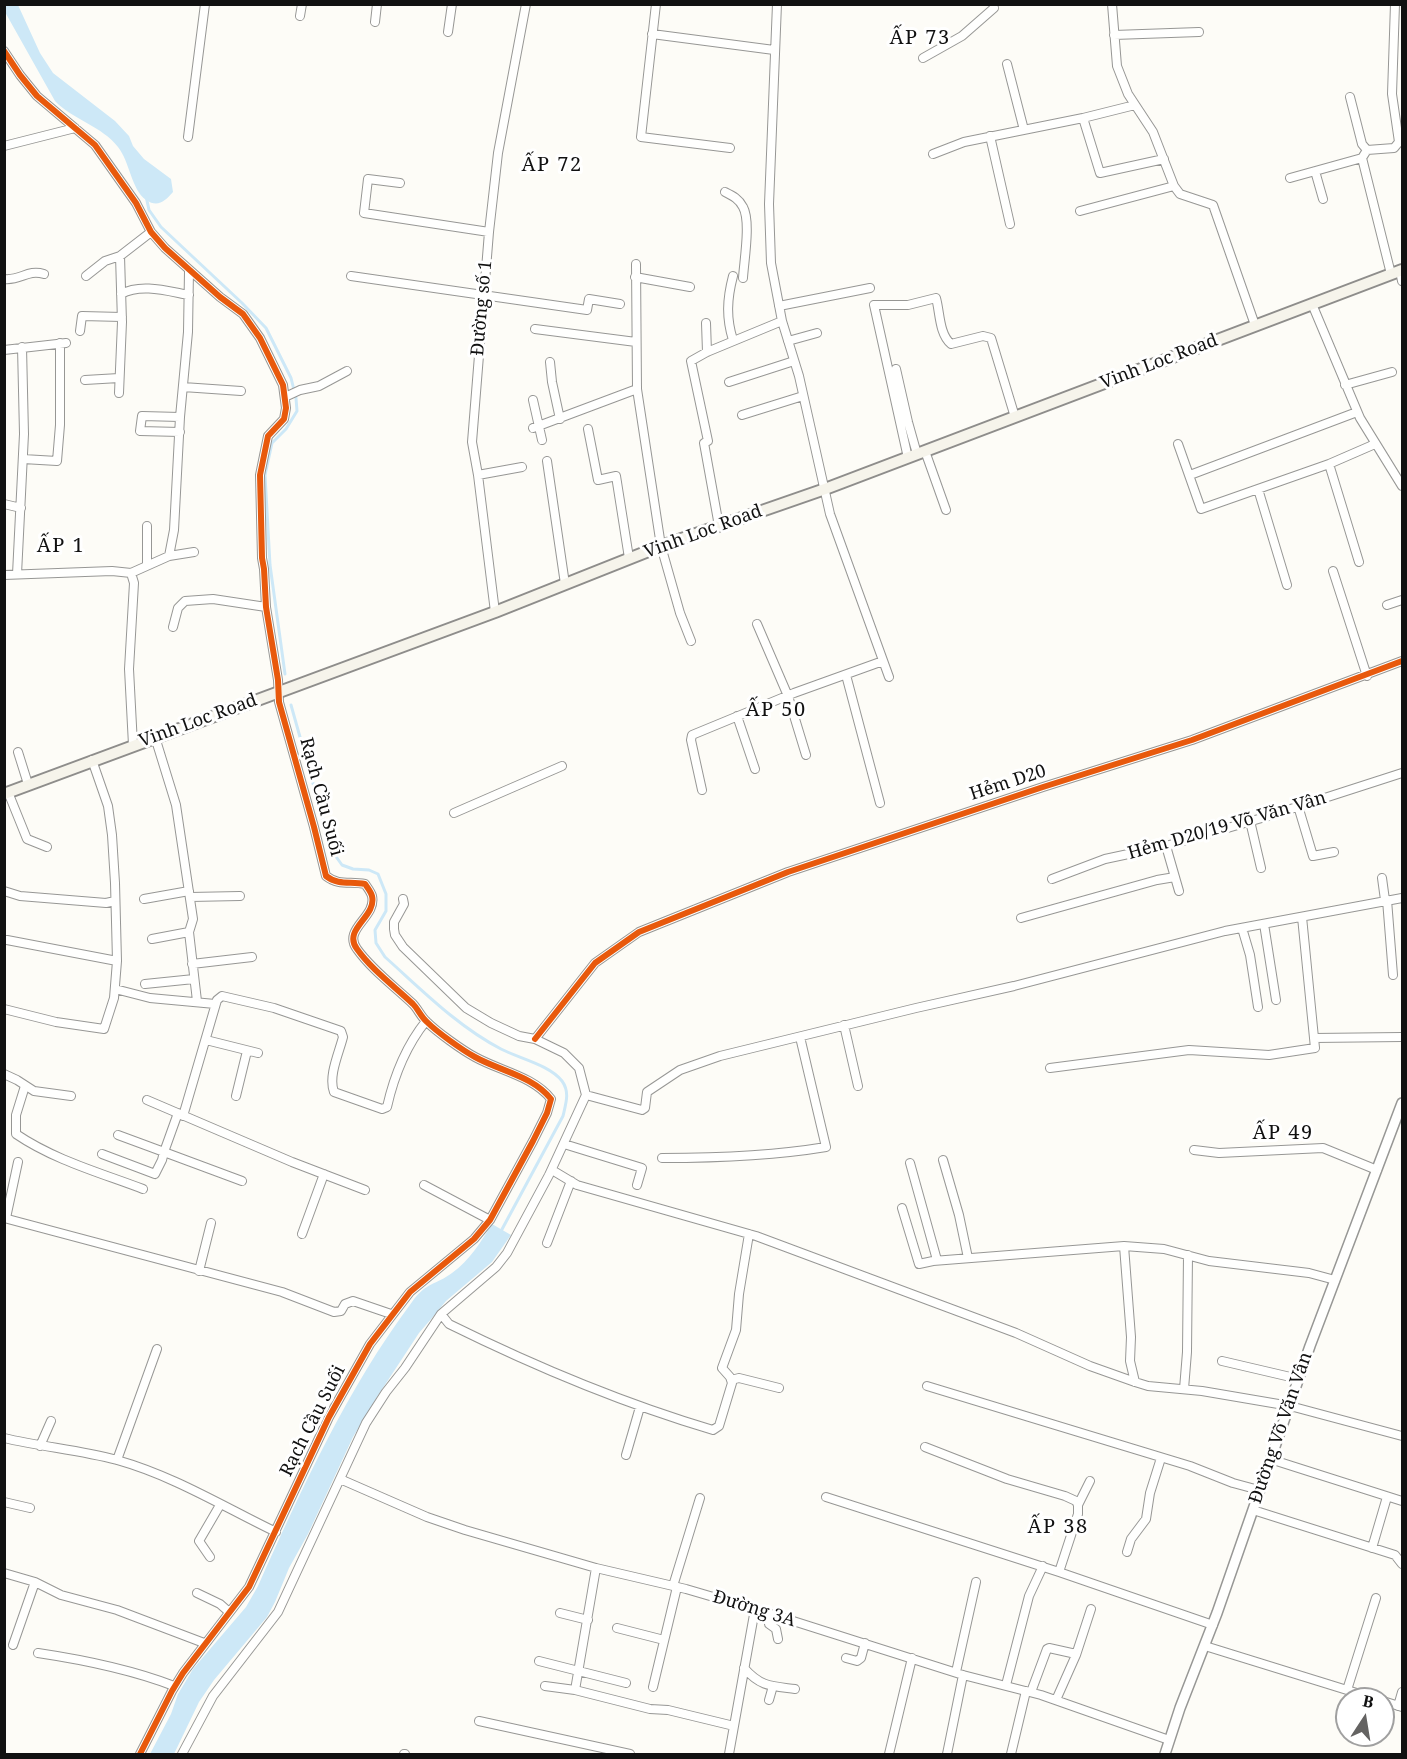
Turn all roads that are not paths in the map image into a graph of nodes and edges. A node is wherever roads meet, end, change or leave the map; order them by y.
1 (205, 4) edge
2 (302, 4) edge
3 (377, 4) edge
4 (452, 4) edge
5 (526, 4) edge
6 (656, 4) edge
7 (777, 4) edge
8 (1112, 4) edge
9 (1395, 4) edge
10 (994, 6) edge
11 (300, 16) dead end
12 (375, 22) dead end
13 (448, 32) dead end
14 (1199, 32) dead end
15 (652, 34) junction
16 (1114, 35) junction
17 (774, 50) junction
18 (4, 51) edge
19 (923, 58) dead end
20 (1007, 64) dead end
21 (1350, 97) dead end
22 (1135, 105) junction
23 (1083, 118) junction
24 (75, 128) junction
25 (1024, 130) junction
26 (990, 136) junction
27 (188, 138) dead end
28 (4, 146) edge
29 (730, 148) dead end
30 (1367, 150) junction
31 (933, 154) dead end
32 (1362, 158) junction
33 (1164, 159) junction
34 (1315, 171) junction
35 (1290, 178) dead end
36 (400, 183) dead end
37 (1173, 186) junction
38 (725, 192) dead end
39 (1323, 199) dead end
40 (1080, 211) dead end
41 (1010, 224) dead end
42 (151, 232) junction
43 (489, 232) junction
44 (120, 256) junction
45 (636, 264) dead end
46 (189, 271) junction
47 (44, 274) dead end
48 (1399, 274) edge
49 (86, 276) dead end
50 (351, 276) dead end
51 (733, 276) dead end
52 (635, 277) junction
53 (743, 278) dead end
54 (4, 279) edge
55 (690, 287) dead end
56 (870, 288) dead end
57 (121, 294) junction
58 (189, 295) junction
59 (483, 295) junction
60 (620, 304) dead end
61 (1312, 304) junction
62 (779, 306) junction
63 (122, 317) junction
64 (782, 321) junction
65 (706, 323) dead end
66 (1255, 325) junction
67 (535, 329) dead end
68 (80, 331) dead end
69 (817, 333) dead end
70 (733, 340) junction
71 (788, 341) junction
72 (636, 342) junction
73 (22, 347) junction
74 (4, 350) edge
75 (707, 352) junction
76 (794, 361) junction
77 (550, 362) dead end
78 (896, 369) dead end
79 (346, 371) dead end
80 (1392, 372) dead end
81 (119, 378) junction
82 (85, 380) dead end
83 (729, 382) dead end
84 (1345, 385) junction
85 (183, 387) junction
86 (637, 389) junction
87 (241, 391) dead end
88 (118, 393) dead end
89 (288, 395) junction
90 (803, 396) junction
91 (533, 400) dead end
92 (1357, 412) junction
93 (742, 415) dead end
94 (180, 417) junction
95 (1015, 417) junction
96 (560, 419) junction
97 (536, 427) junction
98 (588, 429) dead end
99 (180, 432) junction
100 (542, 440) dead end
101 (1178, 444) dead end
102 (1375, 444) junction
103 (917, 454) junction
104 (23, 459) junction
105 (546, 461) dead end
106 (1329, 464) junction
107 (522, 467) dead end
108 (478, 475) junction
109 (1190, 475) junction
110 (1402, 486) edge
111 (825, 489) junction
112 (1258, 489) junction
113 (4, 504) edge
114 (21, 508) junction
115 (946, 510) dead end
116 (719, 525) junction
117 (147, 526) dead end
118 (661, 546) junction
119 (194, 552) dead end
120 (169, 556) junction
121 (629, 558) junction
122 (1359, 562) dead end
123 (147, 565) junction
124 (1333, 571) dead end
125 (131, 573) junction
126 (17, 574) junction
127 (4, 575) edge
128 (565, 584) junction
129 (1287, 585) dead end
130 (1402, 600) edge
131 (1387, 605) dead end
132 (266, 607) junction
133 (495, 612) junction
134 (757, 624) dead end
135 (173, 627) dead end
136 (691, 641) dead end
137 (883, 661) junction
138 (1402, 661) edge
139 (846, 675) junction
140 (1367, 676) junction
141 (889, 677) dead end
142 (278, 692) junction
143 (788, 696) junction
144 (737, 716) junction
145 (155, 737) junction
146 (132, 745) junction
147 (18, 752) dead end
148 (806, 755) dead end
149 (92, 760) junction
150 (561, 766) dead end
151 (755, 769) dead end
152 (1402, 772) edge
153 (28, 784) junction
154 (702, 790) dead end
155 (6, 793) edge
156 (880, 803) dead end
157 (1298, 806) junction
158 (454, 813) dead end
159 (1250, 821) junction
160 (1166, 846) junction
161 (47, 847) dead end
162 (1334, 852) dead end
163 (1261, 868) dead end
164 (1175, 877) junction
165 (1382, 878) dead end
166 (1052, 879) dead end
167 (4, 891) edge
168 (1179, 891) dead end
169 (190, 894) junction
170 (240, 896) dead end
171 (1402, 898) edge
172 (144, 899) dead end
173 (403, 899) dead end
174 (1386, 900) junction
175 (116, 901) junction
176 (1302, 917) junction
177 (1021, 918) dead end
178 (1264, 924) junction
179 (1242, 928) junction
180 (189, 932) junction
181 (152, 939) dead end
182 (7, 940) dead end
183 (252, 957) dead end
184 (117, 961) junction
185 (192, 964) junction
186 (1393, 975) dead end
187 (194, 979) junction
188 (145, 984) dead end
189 (115, 989) junction
190 (1276, 1000) dead end
191 (197, 1001) junction
192 (216, 1004) junction
193 (1258, 1007) dead end
194 (4, 1009) edge
195 (426, 1022) junction
196 (844, 1025) junction
197 (800, 1037) junction
198 (1402, 1037) edge
199 (1314, 1038) junction
200 (535, 1039) junction
201 (206, 1040) junction
202 (247, 1051) junction
203 (258, 1053) dead end
204 (1050, 1068) dead end
205 (4, 1074) edge
206 (25, 1086) junction
207 (858, 1086) dead end
208 (586, 1095) junction
209 (71, 1096) dead end
210 (236, 1096) dead end
211 (147, 1100) dead end
212 (1402, 1102) edge
213 (181, 1115) junction
214 (118, 1135) dead end
215 (564, 1144) junction
216 (1194, 1150) dead end
217 (164, 1152) junction
218 (102, 1154) dead end
219 (663, 1158) dead end
220 (943, 1160) dead end
221 (18, 1162) dead end
222 (910, 1163) dead end
223 (552, 1170) junction
224 (1377, 1170) junction
225 (324, 1174) junction
226 (242, 1181) dead end
227 (571, 1181) junction
228 (424, 1185) dead end
229 (637, 1185) dead end
230 (143, 1189) dead end
231 (364, 1190) dead end
232 (902, 1208) dead end
233 (5, 1218) edge
234 (490, 1220) junction
235 (211, 1223) dead end
236 (302, 1234) dead end
237 (749, 1234) junction
238 (547, 1243) dead end
239 (1124, 1246) junction
240 (1188, 1255) junction
241 (968, 1258) junction
242 (937, 1260) junction
243 (199, 1271) junction
244 (1335, 1280) junction
245 (391, 1314) junction
246 (441, 1314) junction
247 (158, 1349) dead end
248 (1222, 1361) dead end
249 (1299, 1379) junction
250 (731, 1380) junction
251 (1136, 1382) junction
252 (927, 1386) dead end
253 (779, 1388) dead end
254 (1184, 1389) junction
255 (1290, 1406) junction
256 (640, 1407) junction
257 (51, 1421) dead end
258 (1402, 1436) edge
259 (4, 1438) edge
260 (40, 1446) junction
261 (925, 1447) dead end
262 (626, 1455) dead end
263 (1161, 1458) junction
264 (1270, 1459) junction
265 (117, 1460) junction
266 (340, 1479) junction
267 (1090, 1481) dead end
268 (1259, 1490) junction
269 (826, 1497) dead end
270 (1387, 1497) junction
271 (700, 1498) dead end
272 (4, 1502) edge
273 (1402, 1502) edge
274 (220, 1504) junction
275 (1078, 1505) junction
276 (30, 1508) dead end
277 (1252, 1510) junction
278 (276, 1532) junction
279 (1372, 1548) junction
280 (1127, 1552) dead end
281 (210, 1557) dead end
282 (1402, 1564) edge
283 (1043, 1566) junction
284 (596, 1568) junction
285 (1059, 1572) junction
286 (4, 1573) edge
287 (35, 1582) junction
288 (976, 1582) dead end
289 (675, 1586) junction
290 (197, 1593) dead end
291 (1376, 1598) dead end
292 (755, 1609) junction
293 (1091, 1609) dead end
294 (229, 1612) junction
295 (560, 1613) dead end
296 (768, 1613) junction
297 (588, 1620) junction
298 (1213, 1625) junction
299 (617, 1628) dead end
300 (777, 1639) dead end
301 (663, 1640) junction
302 (204, 1643) junction
303 (865, 1644) junction
304 (13, 1645) dead end
305 (1205, 1646) junction
306 (38, 1653) dead end
307 (1076, 1654) junction
308 (846, 1658) dead end
309 (912, 1658) junction
310 (539, 1661) dead end
311 (744, 1668) junction
312 (579, 1670) junction
313 (960, 1673) junction
314 (626, 1683) dead end
315 (1006, 1685) junction
316 (174, 1686) junction
317 (545, 1686) dead end
318 (773, 1686) junction
319 (653, 1687) dead end
320 (1337, 1687) edge
321 (1348, 1687) edge
322 (795, 1689) dead end
323 (575, 1690) junction
324 (1029, 1691) junction
325 (1402, 1692) edge
326 (769, 1700) dead end
327 (1056, 1700) junction
328 (1400, 1707) edge
329 (479, 1721) dead end
330 (734, 1726) junction
331 (1169, 1740) junction
332 (890, 1753) edge
333 (140, 1755) edge
334 (182, 1755) edge
335 (630, 1755) edge
336 (729, 1755) edge
337 (900, 1755) edge
338 (947, 1755) edge
339 (1011, 1755) edge
340 (1165, 1755) edge

1 - 27 street
2 - 11 street
3 - 12 street
4 - 13 street
5 - 43 street, Đường số 1
6 - 15 street
7 - 17 street
8 - 16 street
9 - 30 street
10 - 19 street
14 - 16 street
15 - 17 street
15 - 29 street
16 - 22 street
17 - 62 street
18 - 24 street
20 - 25 street
21 - 30 street
22 - 23 street
22 - 33 street
23 - 25 street
23 - 33 street
24 - 28 street
24 - 42 street
25 - 26 street
26 - 31 street
26 - 41 street
30 - 32 street
32 - 34 street
32 - 48 street
33 - 37 street
34 - 35 street
34 - 39 street
36 - 43 street
37 - 40 street
37 - 66 street
38 - 53 street
42 - 44 street
42 - 46 street
43 - 59 street, Đường số 1
44 - 49 street
44 - 57 street
45 - 52 street
46 - 58 street
46 - 89 street
47 - 54 street
48 - 61 main road, Vinh Loc Road
50 - 59 street
51 - 70 street
52 - 55 street
52 - 72 street
56 - 62 street
57 - 58 street
57 - 63 street
58 - 85 street
59 - 60 street
59 - 108 street, Đường số 1
61 - 66 main road, Vinh Loc Road
61 - 84 street
62 - 64 street
63 - 68 street
63 - 81 street
64 - 70 street
64 - 71 street
65 - 75 street
66 - 95 main road, Vinh Loc Road
67 - 72 street
69 - 71 street
70 - 75 street
71 - 76 street
72 - 86 street
73 - 74 street
73 - 104 street
73 - 104 street
75 - 116 street
76 - 83 street
76 - 90 street
77 - 96 street
78 - 103 street
79 - 89 street
80 - 84 street
81 - 82 street
81 - 88 street
84 - 92 street
85 - 87 street
85 - 94 street
86 - 96 street
86 - 118 street
89 - 132 street, Rạch Cầu Suối
90 - 93 street
90 - 111 street
91 - 97 street
92 - 102 street
92 - 109 street
94 - 99 street
94 - 99 street
95 - 103 main road, Vinh Loc Road
95 - 103 street
96 - 97 street
97 - 100 street
98 - 121 street
99 - 120 street
101 - 109 street
102 - 106 street
102 - 110 street
103 - 111 main road, Vinh Loc Road
103 - 115 street
104 - 114 street
105 - 128 street
106 - 112 street
106 - 122 street
107 - 108 street
108 - 133 street, Đường số 1
109 - 112 street
111 - 116 main road, Vinh Loc Road
111 - 137 street
112 - 129 street
113 - 114 street
114 - 126 street
116 - 118 main road, Vinh Loc Road
117 - 123 street
118 - 121 main road, Vinh Loc Road
118 - 136 street
119 - 120 street
120 - 123 street
121 - 128 main road, Vinh Loc Road
123 - 125 street
124 - 140 street
125 - 126 street
125 - 146 street
126 - 127 street
128 - 133 main road, Vinh Loc Road
130 - 131 street
132 - 135 street
132 - 142 street, Rạch Cầu Suối
133 - 142 main road, Vinh Loc Road
134 - 143 street
137 - 139 street
137 - 141 street
138 - 140 street, Hẻm D20
139 - 143 street
139 - 156 street
140 - 200 street, Hẻm D20
142 - 145 main road, Vinh Loc Road
142 - 195 street, Rạch Cầu Suối
143 - 144 street
143 - 148 street
144 - 151 street
144 - 154 street
145 - 146 main road, Vinh Loc Road
145 - 169 street
146 - 149 main road, Vinh Loc Road
147 - 153 street
149 - 153 main road, Vinh Loc Road
149 - 175 street
150 - 158 street
152 - 157 street, Hẻm D20/19 Võ Văn Vân
153 - 155 main road, Vinh Loc Road
155 - 161 street
157 - 159 street, Hẻm D20/19 Võ Văn Vân
157 - 162 street
159 - 160 street, Hẻm D20/19 Võ Văn Vân
159 - 163 street
160 - 164 street
160 - 166 street, Hẻm D20/19 Võ Văn Vân
164 - 168 street
164 - 177 street
165 - 174 street
167 - 175 street
169 - 170 street
169 - 172 street
169 - 180 street
171 - 174 street
173 - 200 street
174 - 176 street
174 - 186 street
175 - 184 street
176 - 178 street
176 - 199 street
178 - 179 street
178 - 190 street
179 - 193 street
179 - 196 street
180 - 181 street
180 - 185 street
182 - 184 street
183 - 185 street
184 - 189 street
185 - 187 street
187 - 188 street
187 - 191 street
189 - 191 street
189 - 194 street
191 - 192 street
192 - 195 street
192 - 201 street
195 - 234 street, Rạch Cầu Suối
196 - 197 street
196 - 207 street
197 - 208 street
197 - 219 street
198 - 199 street
199 - 204 street
200 - 208 street
201 - 202 street
201 - 213 street
202 - 203 street
202 - 210 street
205 - 206 street
206 - 209 street
206 - 230 street
208 - 215 street
211 - 213 street
212 - 224 street, Đường Võ Văn Vân
213 - 217 street
213 - 225 street
214 - 217 street
215 - 223 street
215 - 229 street
216 - 224 street
217 - 218 street
217 - 226 street
220 - 241 street
221 - 233 street
222 - 242 street
223 - 227 street
223 - 246 street
224 - 244 street, Đường Võ Văn Vân
225 - 231 street
225 - 236 street
227 - 237 street
227 - 238 street
228 - 234 street
232 - 242 street
233 - 243 street
234 - 245 street, Rạch Cầu Suối
235 - 243 street
237 - 250 street
237 - 251 street
239 - 240 street
239 - 241 street
239 - 251 street
240 - 244 street
240 - 254 street
241 - 242 street
243 - 245 street
244 - 249 street, Đường Võ Văn Vân
245 - 278 street, Rạch Cầu Suối
246 - 256 street
246 - 266 street
247 - 265 street
248 - 249 street
249 - 255 street, Đường Võ Văn Vân
250 - 253 street
250 - 256 street
251 - 254 street
252 - 263 street
254 - 255 street
255 - 258 street
255 - 264 street, Đường Võ Văn Vân
256 - 262 street
257 - 260 street
259 - 260 street
260 - 265 street
261 - 275 street
263 - 268 street
263 - 280 street
264 - 268 street, Đường Võ Văn Vân
264 - 270 street
265 - 274 street
266 - 284 street, Đường 3A
266 - 334 street
267 - 275 street
268 - 277 street, Đường Võ Văn Vân
269 - 283 street
270 - 273 street
270 - 279 street
271 - 289 street
272 - 276 street
274 - 278 street
274 - 281 street
275 - 285 street
277 - 279 street
277 - 298 street, Đường Võ Văn Vân
278 - 294 street, Rạch Cầu Suối
279 - 282 street
283 - 285 street
283 - 315 street
284 - 289 street, Đường 3A
284 - 297 street
285 - 298 street
286 - 287 street
287 - 302 street
287 - 304 street
288 - 313 street
289 - 292 street, Đường 3A
289 - 301 street
290 - 294 street
291 - 321 street
292 - 296 street, Đường 3A
292 - 311 street
293 - 307 street
294 - 302 street, Rạch Cầu Suối
295 - 297 street
296 - 300 street
296 - 303 street, Đường 3A
297 - 312 street
298 - 305 street, Đường Võ Văn Vân
299 - 301 street
301 - 319 street
302 - 316 street, Rạch Cầu Suối
303 - 308 street
303 - 309 street, Đường 3A
305 - 320 street
305 - 331 street, Đường Võ Văn Vân
306 - 316 street
307 - 324 street
307 - 327 street
309 - 313 street, Đường 3A
309 - 332 street
310 - 312 street
311 - 318 street
311 - 330 street
312 - 314 street
312 - 323 street
313 - 315 street, Đường 3A
313 - 338 street
315 - 324 street, Đường 3A
316 - 333 street, Rạch Cầu Suối
317 - 323 street
318 - 322 street
318 - 326 street
323 - 330 street
324 - 327 street, Đường 3A
324 - 339 street
325 - 328 street
327 - 331 street, Đường 3A
329 - 335 street
330 - 336 street
331 - 340 street, Đường Võ Văn Vân
332 - 337 street

